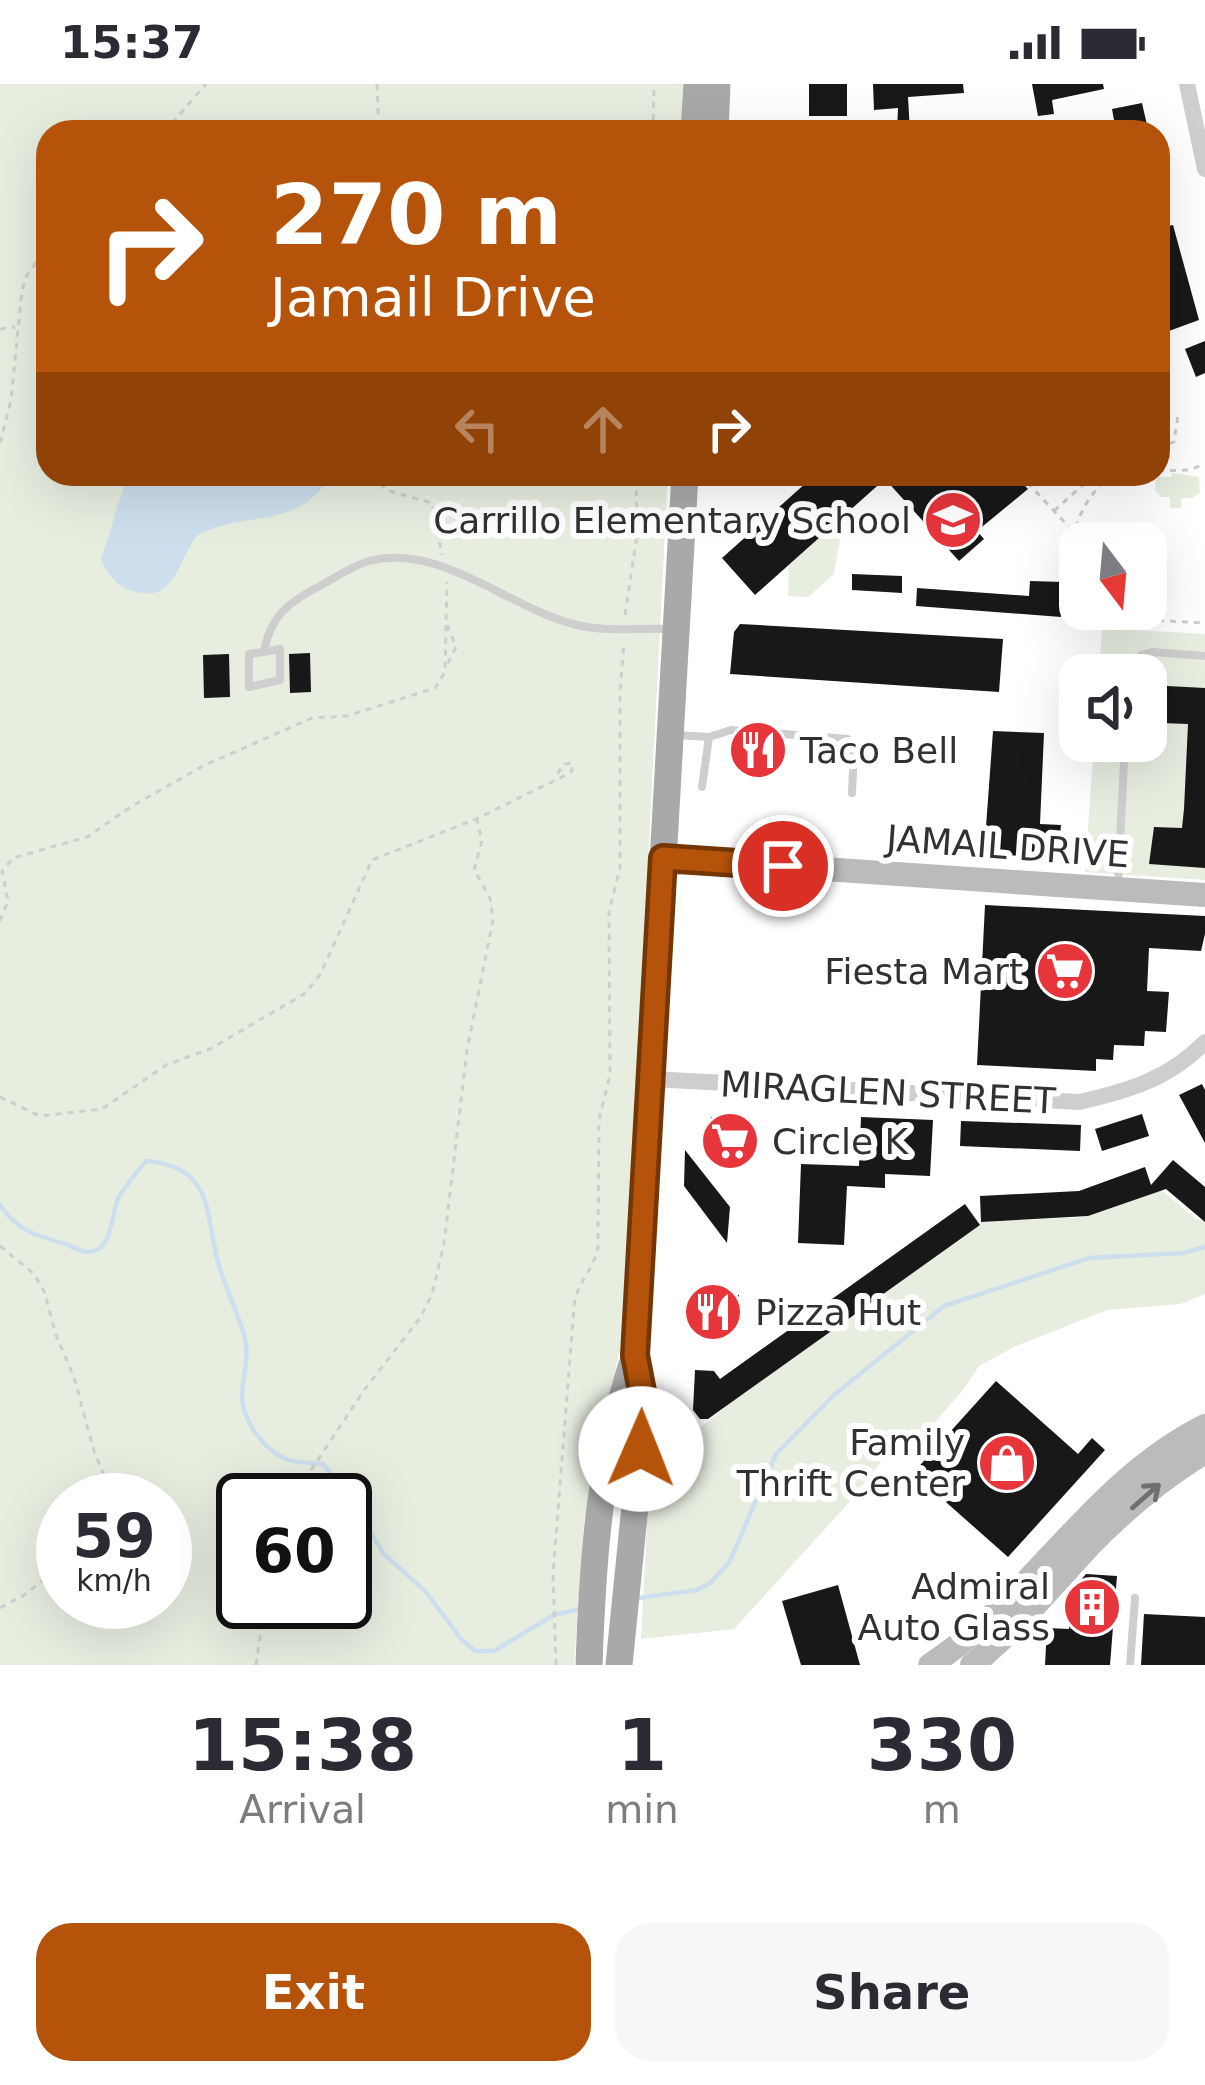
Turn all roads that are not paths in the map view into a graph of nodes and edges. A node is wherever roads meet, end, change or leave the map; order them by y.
1 (695, 84) edge
2 (717, 84) edge
3 (728, 84) edge
4 (1187, 84) edge
5 (704, 120) edge
6 (706, 120) edge
7 (708, 120) edge
8 (1205, 170) edge
9 (684, 486) edge
10 (677, 630) junction
11 (264, 652) junction
12 (1167, 655) edge
13 (1205, 656) edge
14 (671, 734) junction
15 (709, 736) junction
16 (1124, 762) edge
17 (702, 787) dead end
18 (852, 793) dead end
19 (663, 858) junction
20 (1118, 890) junction
21 (1205, 896) edge
22 (1205, 1042) edge
23 (652, 1079) junction
24 (635, 1355) junction
25 (1205, 1426) edge
26 (1205, 1452) edge
27 (1102, 1517) junction
28 (1135, 1598) dead end
29 (621, 1651) edge
30 (590, 1652) edge
31 (930, 1665) edge
32 (972, 1665) edge
33 (1130, 1665) edge

1 - 5 main road
2 - 6 main road
3 - 7 main road
4 - 8 street
9 - 10 main road
10 - 11 lane
10 - 14 main road
11 - 11 lane
12 - 13 lane
14 - 15 lane
14 - 19 main road
15 - 17 lane
15 - 18 lane
16 - 20 lane
19 - 20 main road, JAMAIL DRIVE
19 - 23 main road
20 - 21 main road, JAMAIL DRIVE
22 - 23 street, MIRAGLEN STREET
23 - 24 main road
24 - 29 main road
24 - 30 main road
25 - 27 main road
27 -> 26 main road
27 - 31 main road
27 - 32 main road
28 - 33 lane

